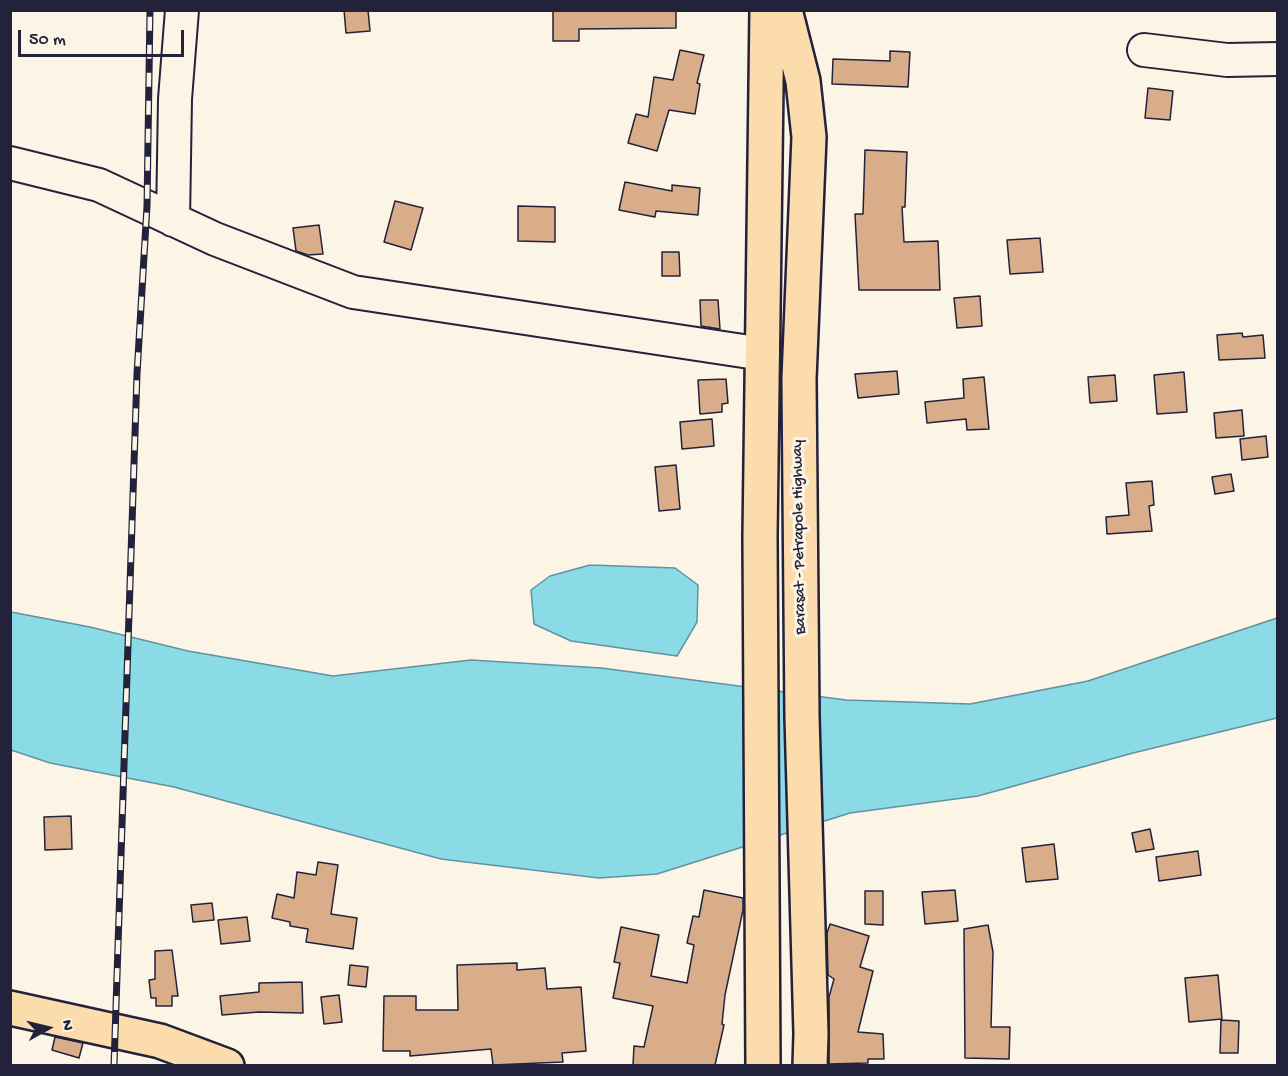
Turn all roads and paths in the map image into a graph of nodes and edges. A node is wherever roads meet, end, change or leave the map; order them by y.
1 (182, 10) edge
2 (767, 10) edge
3 (785, 10) edge
4 (1144, 50) dead end
5 (1278, 59) edge
6 (10, 163) edge
7 (173, 220) junction
8 (763, 354) junction
9 (10, 1008) edge
10 (227, 1065) edge
11 (763, 1065) edge
12 (810, 1065) edge

1 - 7 street
2 - 8 main road
3 - 12 main road, Barasat - Petrapole Highway
4 - 5 street
6 - 7 street
7 - 8 street
8 - 11 main road
9 - 10 main road

